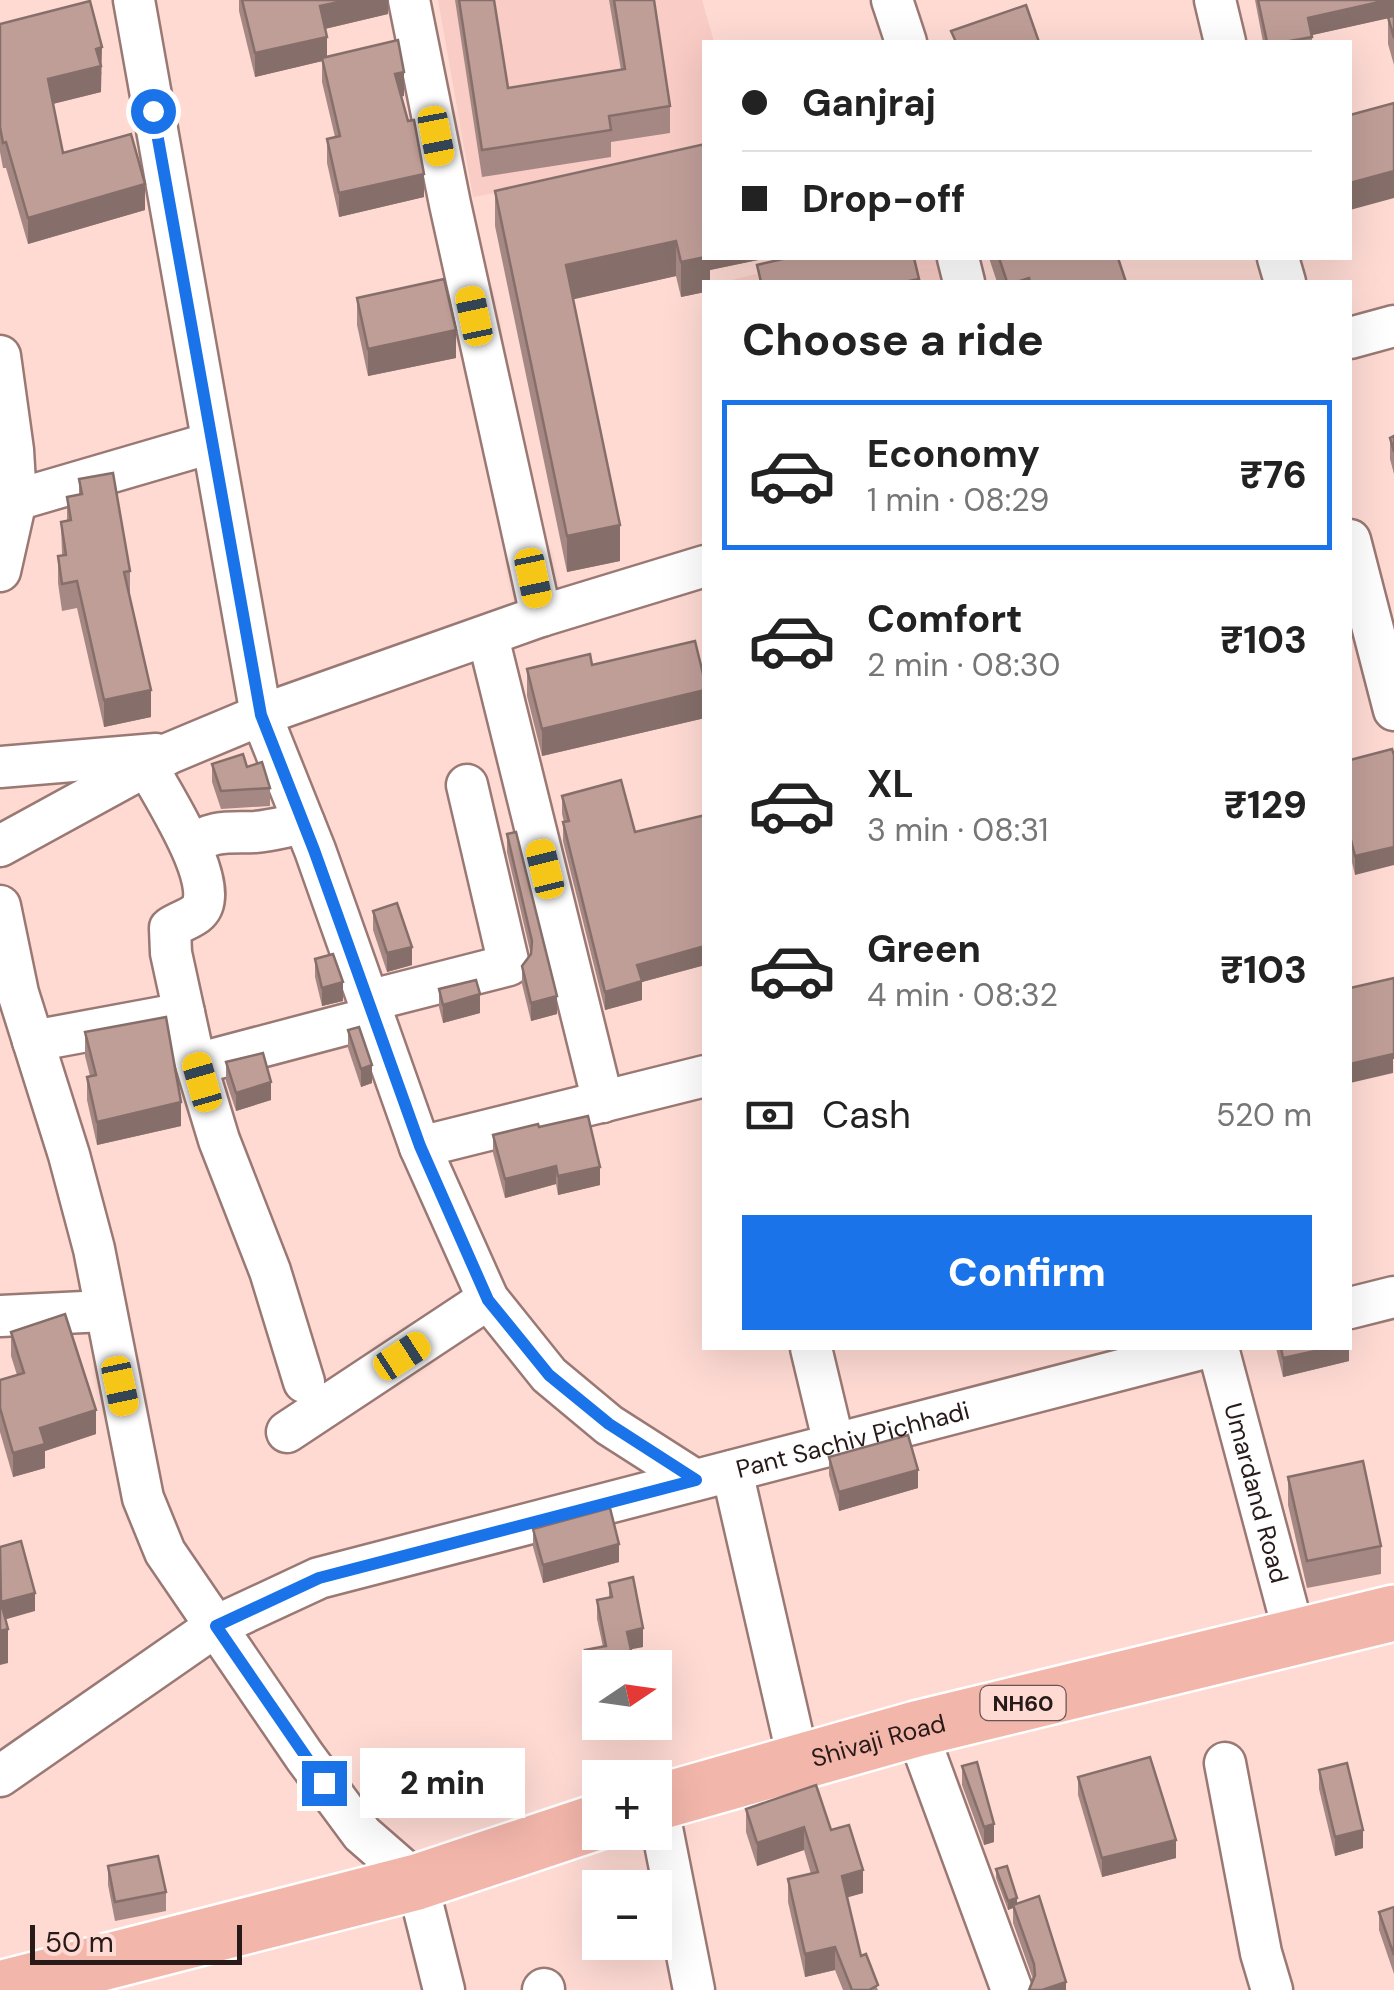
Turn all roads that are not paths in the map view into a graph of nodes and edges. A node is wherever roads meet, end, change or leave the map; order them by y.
1 (134, 0) edge
2 (409, 0) edge
3 (892, 0) edge
4 (1215, 0) edge
5 (905, 40) edge
6 (1225, 40) edge
7 (1394, 326) edge
8 (1352, 337) edge
9 (0, 356) edge
10 (211, 443) junction
11 (7, 452) edge
12 (16, 500) junction
13 (1352, 548) edge
14 (702, 567) edge
15 (0, 572) edge
16 (541, 616) junction
17 (488, 637) junction
18 (1394, 710) edge
19 (261, 715) junction
20 (158, 760) junction
21 (0, 767) edge
22 (466, 785) dead end
23 (304, 823) junction
24 (0, 846) edge
25 (192, 846) junction
26 (0, 906) edge
27 (371, 1009) junction
28 (184, 1013) junction
29 (33, 1041) junction
30 (211, 1060) dead end
31 (702, 1077) edge
32 (603, 1102) junction
33 (420, 1146) junction
34 (1394, 1297) edge
35 (488, 1300) junction
36 (1352, 1308) edge
37 (105, 1310) junction
38 (0, 1316) edge
39 (811, 1350) edge
40 (1197, 1350) edge
41 (1219, 1350) edge
42 (304, 1382) dead end
43 (286, 1432) dead end
44 (834, 1444) junction
45 (714, 1475) junction
46 (1394, 1613) edge
47 (216, 1626) junction
48 (1295, 1637) junction
49 (916, 1729) junction
50 (800, 1763) junction
51 (1225, 1763) dead end
52 (0, 1776) edge
53 (672, 1799) edge
54 (582, 1828) edge
55 (666, 1850) edge
56 (416, 1882) junction
57 (0, 1989) edge
58 (444, 1990) edge
59 (694, 1990) edge
60 (1012, 1990) edge
61 (1272, 1990) edge

1 - 10 street
2 - 16 street
3 - 5 street
4 - 6 street
7 - 8 street
9 - 11 street
10 - 12 street
10 - 19 street
11 - 12 street
12 - 15 street
13 - 18 street
14 - 16 street
16 - 17 street
17 - 19 street
17 - 32 street
19 - 20 street
19 - 23 street
20 - 21 street
20 - 24 street
20 - 25 street
22 - 27 street
23 - 25 street
23 - 27 street
25 - 28 street
26 - 29 street
27 - 30 street
27 - 33 street
28 - 29 street
28 - 42 street
29 - 37 street
31 - 32 street
32 - 33 street
33 - 35 street
34 - 36 street
35 - 43 street
35 - 45 street
37 - 38 street
37 - 47 street
39 - 44 street
40 - 44 street, Pant Sachiv Pichhadi
41 - 48 street, Umardand Road
44 - 45 street, Pant Sachiv Pichhadi
45 - 47 street, Pant Sachiv Pichhadi
45 - 50 street
46 - 48 highway, Shivaji Road / NH60
47 - 52 street, Pant Sachiv Pichhadi
47 - 56 street
48 - 49 highway, Shivaji Road / NH60
49 - 50 highway, Shivaji Road / NH60
49 - 60 street
50 - 53 highway, Shivaji Road / NH60
51 - 61 street
54 - 56 highway
55 - 59 street
56 - 57 highway
56 - 58 street

